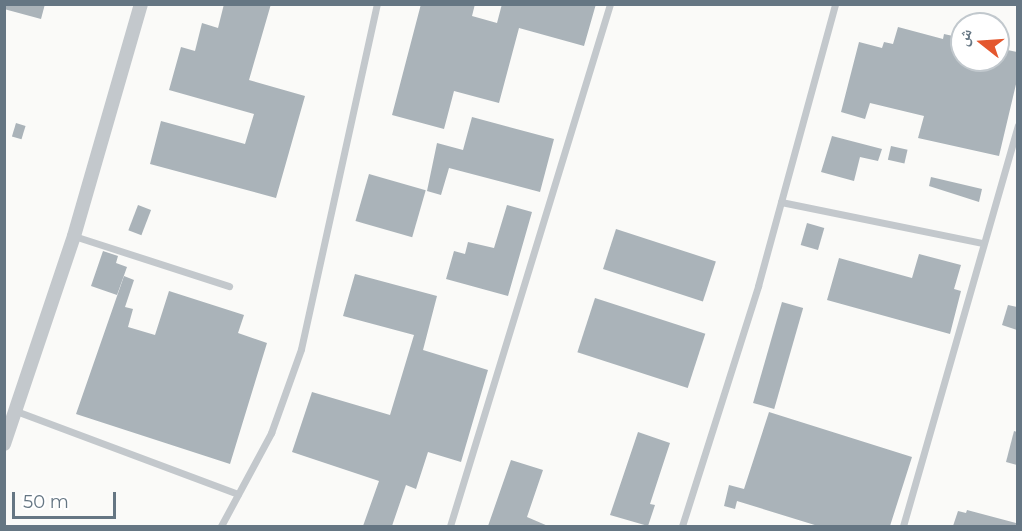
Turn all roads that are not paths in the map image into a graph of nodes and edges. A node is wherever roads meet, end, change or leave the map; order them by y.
1 (141, 4) edge
2 (377, 4) edge
3 (610, 4) edge
4 (835, 4) edge
5 (1017, 125) edge
6 (781, 202) junction
7 (74, 236) junction
8 (983, 243) junction
9 (229, 286) dead end
10 (16, 411) junction
11 (4, 444) edge
12 (238, 494) junction
13 (221, 526) edge
14 (450, 526) edge
15 (682, 526) edge
16 (903, 526) edge

1 - 7 street
2 - 12 lane
3 - 14 lane
4 - 6 lane
5 - 8 lane
6 - 8 lane
6 - 15 lane
7 - 9 lane
7 - 10 street
8 - 16 lane
10 - 11 street
10 - 12 lane
12 - 13 lane

